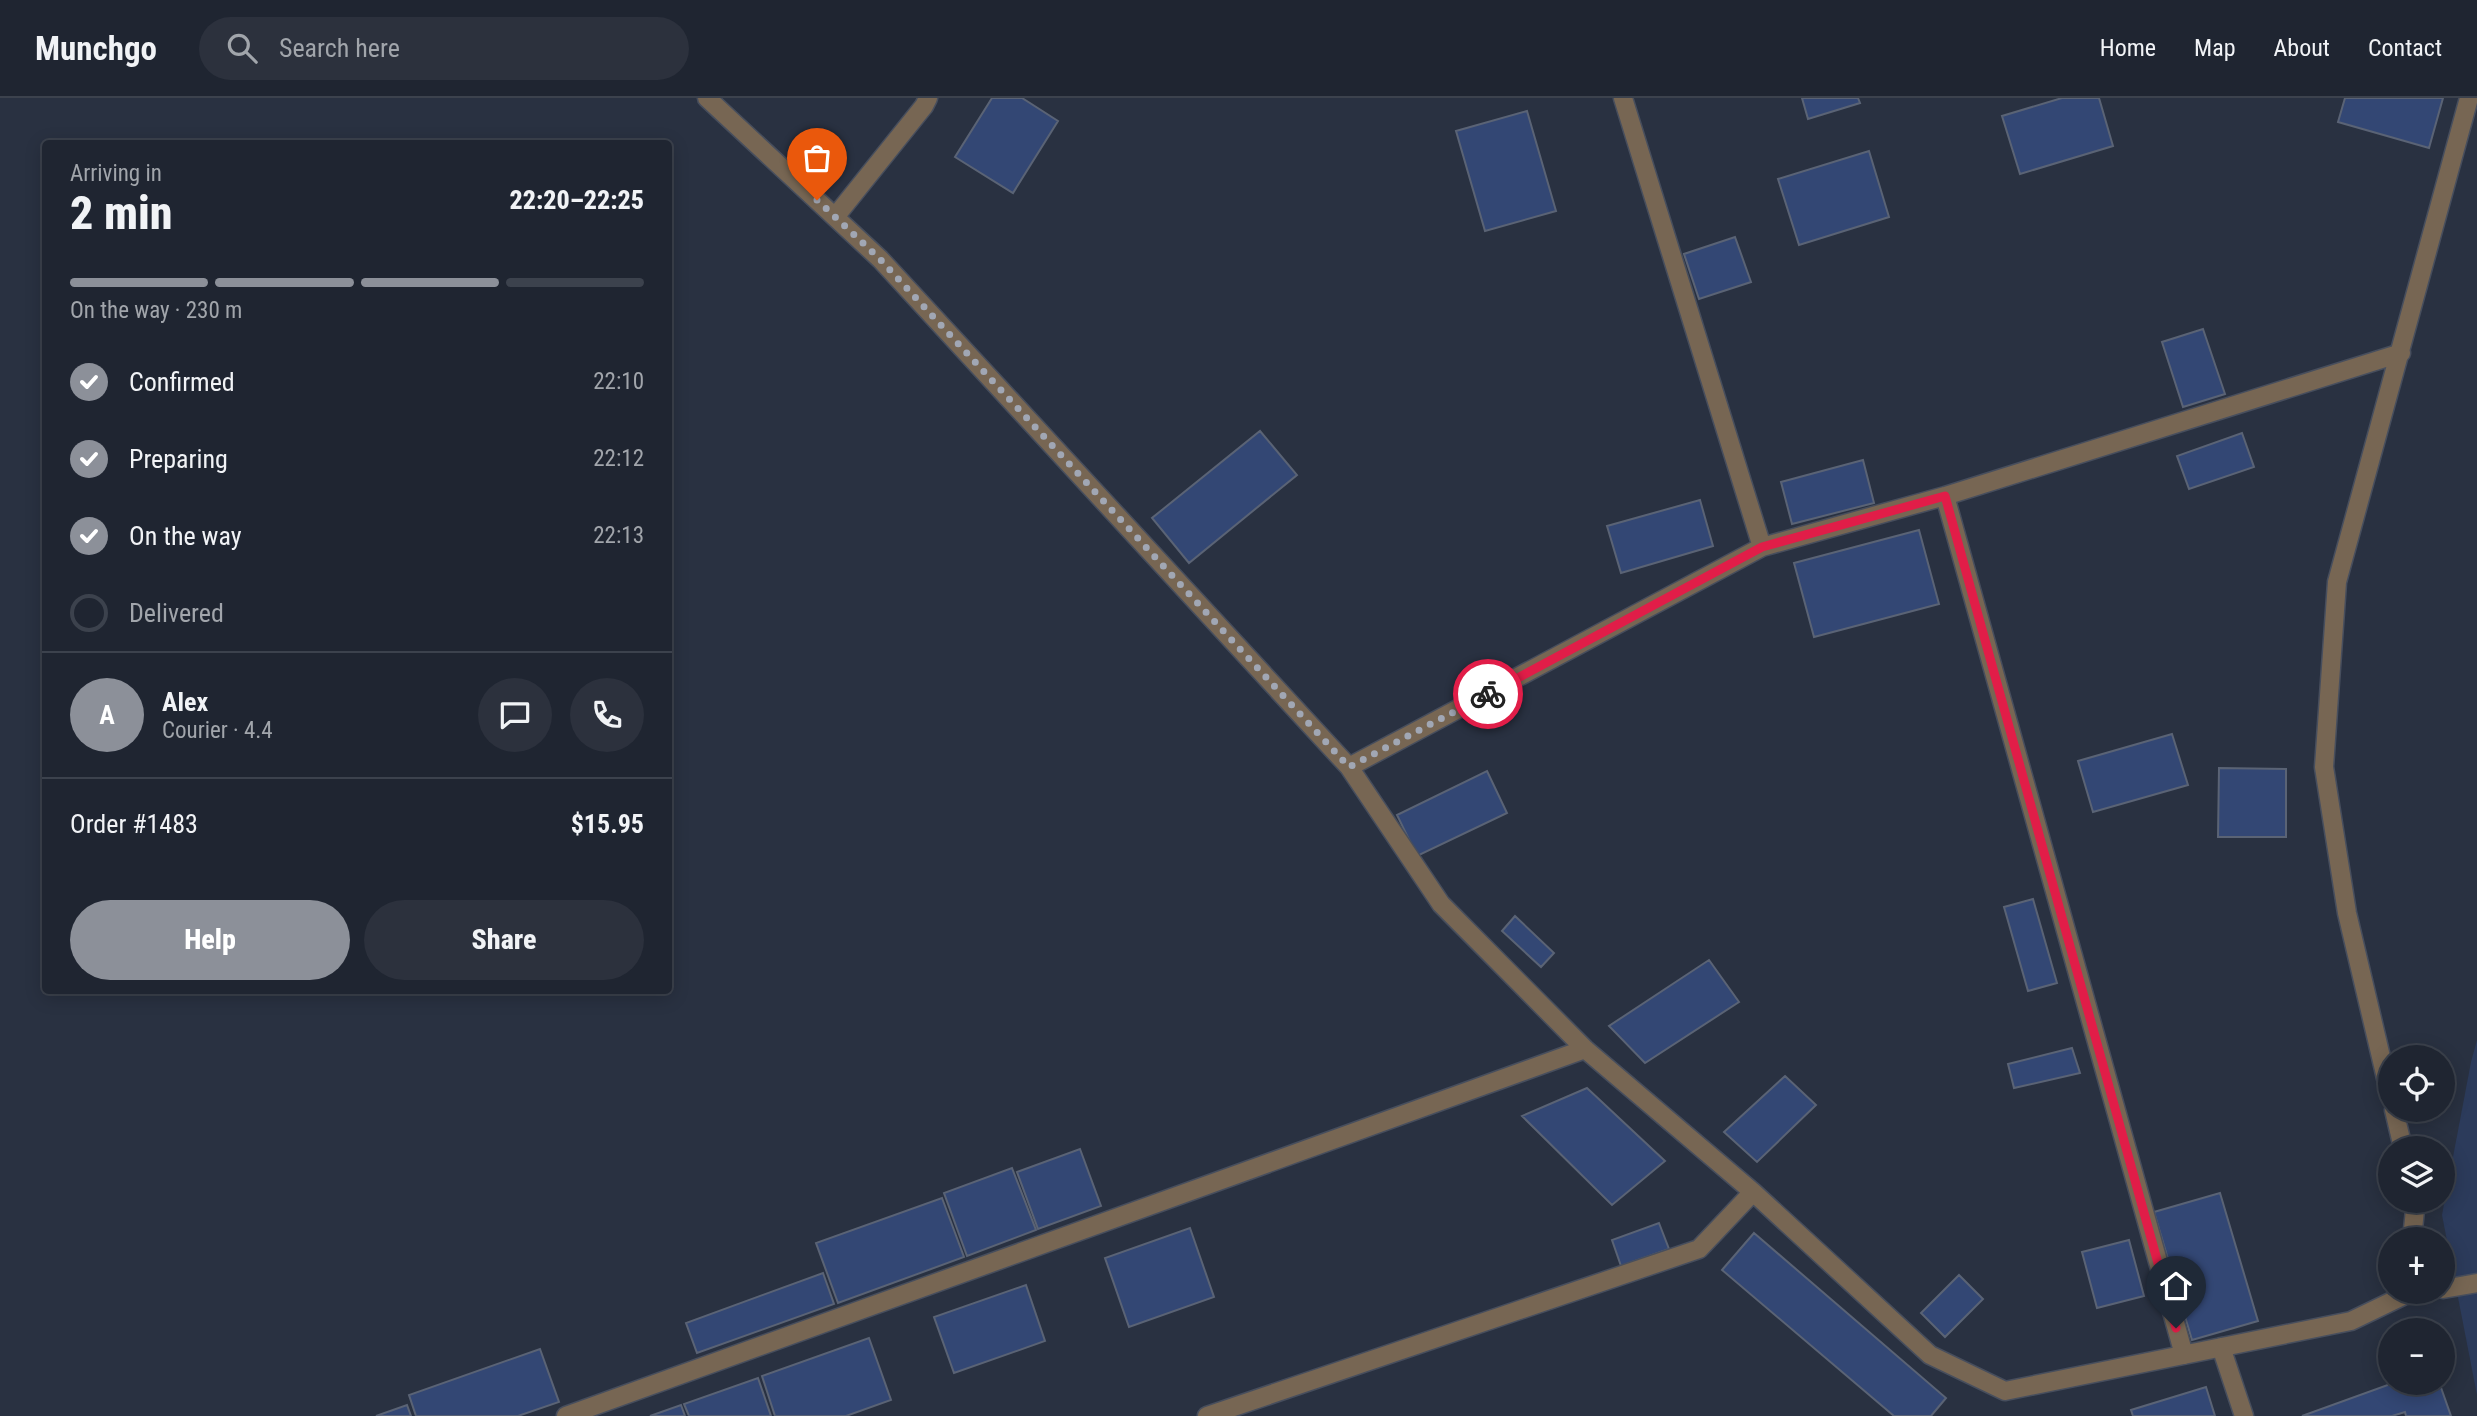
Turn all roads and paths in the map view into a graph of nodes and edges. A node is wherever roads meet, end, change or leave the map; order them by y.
1 (707, 98) edge
2 (928, 98) edge
3 (1623, 98) edge
4 (2469, 98) edge
5 (835, 217) junction
6 (2401, 353) junction
7 (1945, 496) junction
8 (1762, 547) junction
9 (1349, 767) junction
10 (2378, 1045) edge
11 (1585, 1049) junction
12 (1753, 1192) junction
13 (2477, 1283) edge
14 (2455, 1287) edge
15 (2384, 1304) edge
16 (2221, 1348) junction
17 (2184, 1355) junction
18 (566, 1416) edge
19 (1207, 1416) edge
20 (2244, 1416) edge

1 - 5 street
2 - 5 street
3 - 8 street
4 - 6 street
5 - 9 street
6 - 7 street
6 - 10 street
7 - 8 street
7 - 17 street
8 - 9 street
9 - 11 street
11 - 12 street
11 - 18 street
12 - 17 street
12 - 19 street
13 - 14 street
15 - 16 street
16 - 17 street
16 - 20 street

